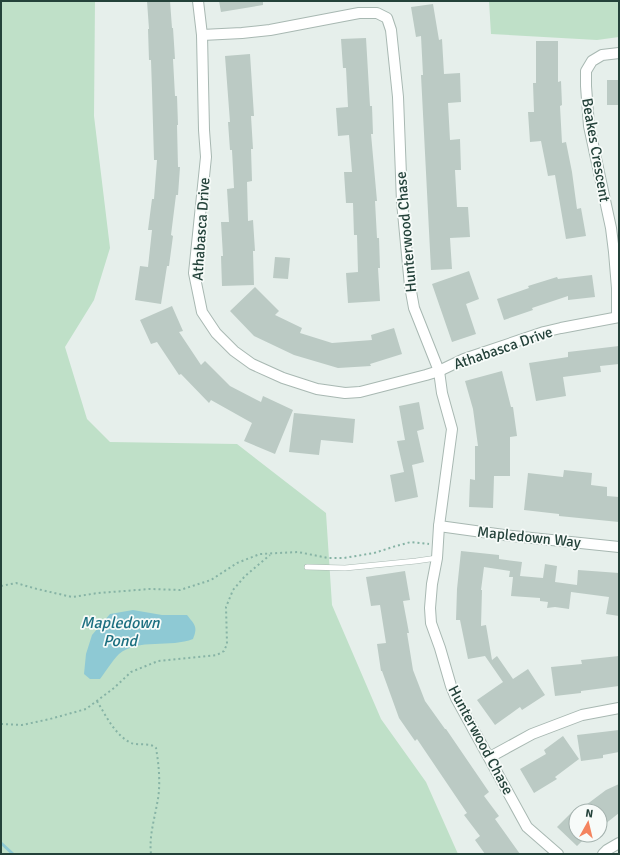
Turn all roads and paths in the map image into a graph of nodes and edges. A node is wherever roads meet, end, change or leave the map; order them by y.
1 (198, 1) edge
2 (202, 35) junction
3 (619, 53) edge
4 (618, 317) edge
5 (439, 371) junction
6 (439, 526) junction
7 (438, 546) junction
8 (619, 546) edge
9 (271, 554) junction
10 (437, 558) junction
11 (307, 567) dead end
12 (1, 586) edge
13 (97, 701) junction
14 (619, 708) edge
15 (1, 724) edge
16 (490, 757) junction
17 (619, 843) edge
18 (151, 854) edge
19 (558, 854) edge
20 (603, 854) edge

1 - 2 street, Athabasca Drive
2 - 5 street, Athabasca Drive
2 - 5 street, Hunterwood Chase
3 - 4 street, Beakes Crescent
4 - 5 street, Athabasca Drive
5 - 6 street, Hunterwood Chase
6 - 7 street, Hunterwood Chase
6 - 8 street, Mapledown Way
7 - 9 path
7 - 10 street, Hunterwood Chase
9 - 12 path
9 - 13 path
10 - 11 lane
10 - 16 street, Hunterwood Chase
13 - 15 path
13 - 18 path
14 - 16 street
16 - 19 street, Hunterwood Chase
17 - 20 street

